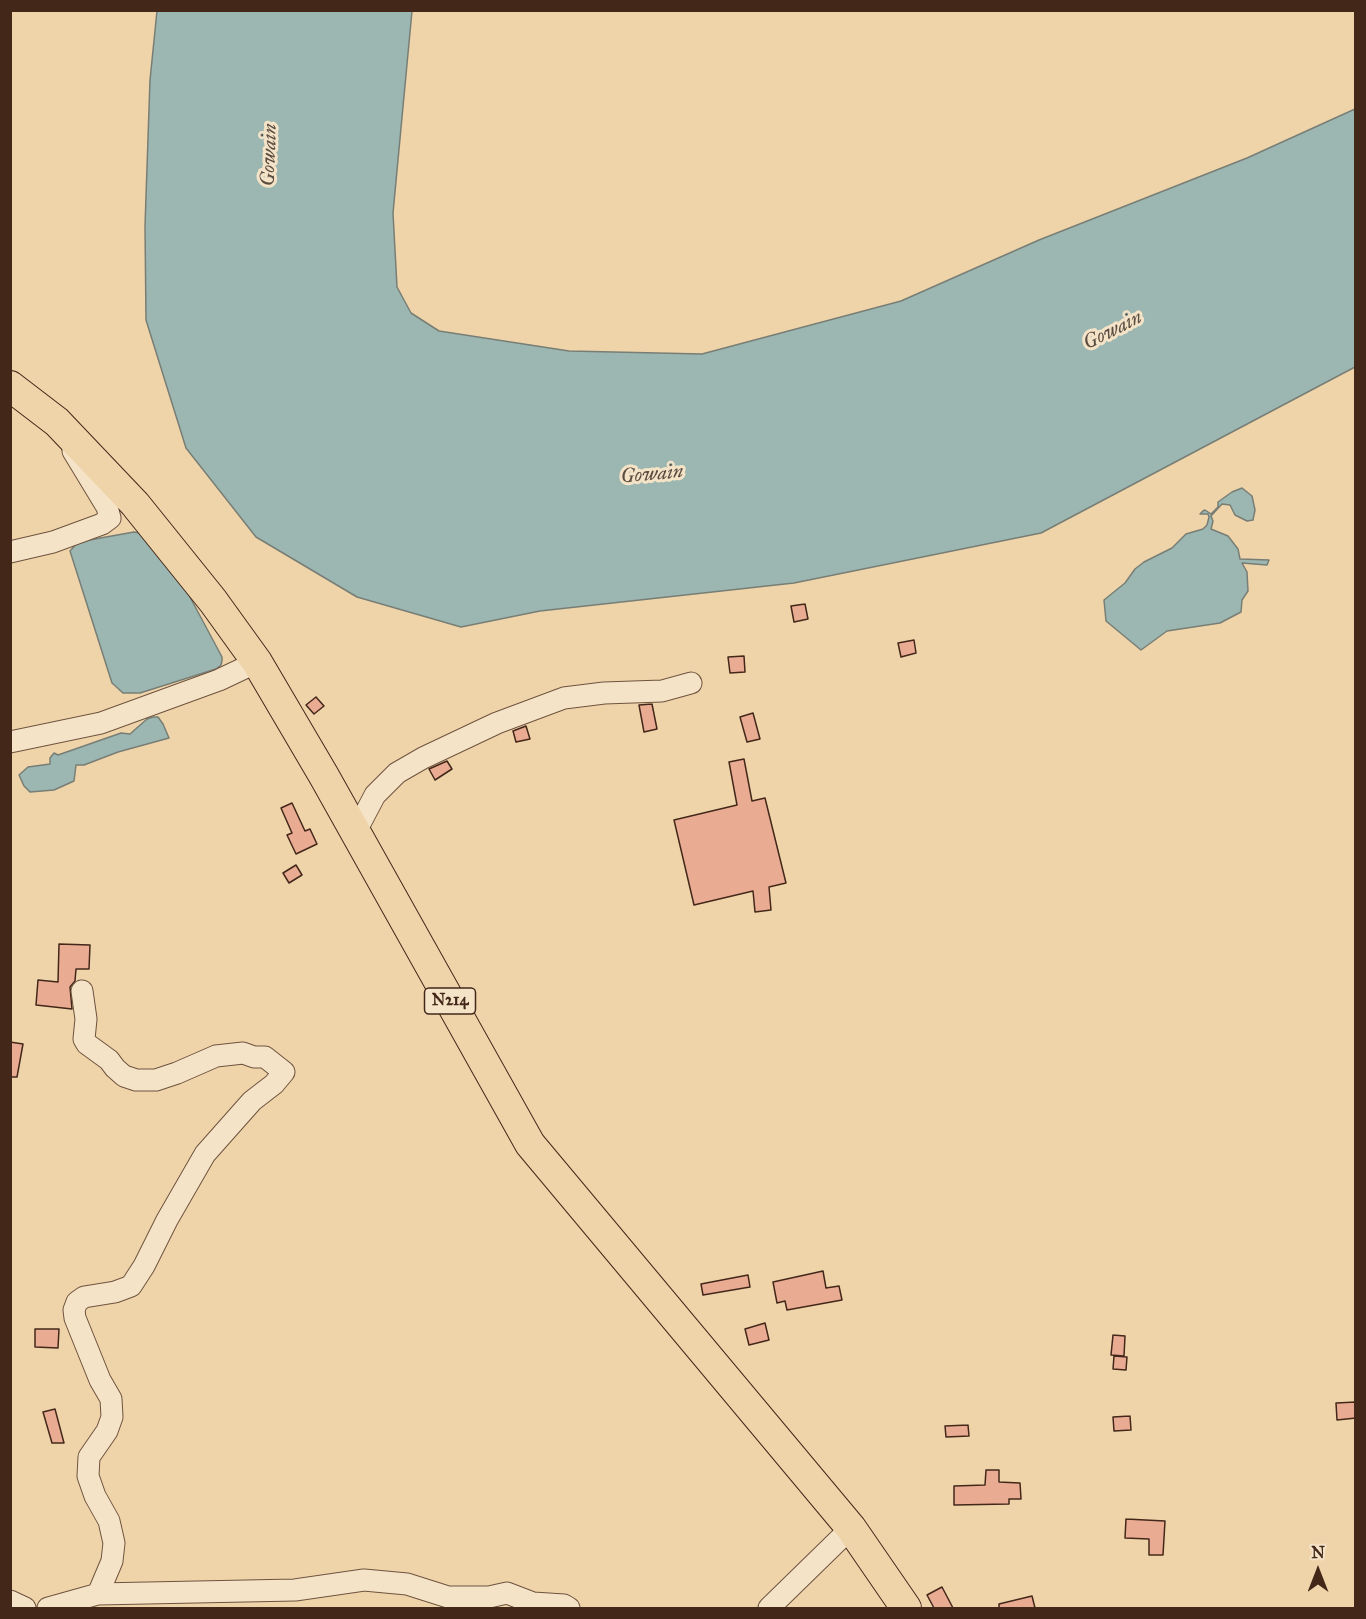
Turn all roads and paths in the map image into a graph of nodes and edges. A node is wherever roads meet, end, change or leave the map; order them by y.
1 (10, 386) edge
2 (57, 422) junction
3 (10, 552) edge
4 (257, 662) junction
5 (691, 683) dead end
6 (10, 742) edge
7 (355, 833) junction
8 (82, 991) dead end
9 (851, 1528) junction
10 (98, 1593) junction
11 (10, 1601) edge
12 (25, 1608) edge
13 (48, 1608) edge
14 (569, 1608) edge
15 (769, 1608) edge
16 (906, 1608) edge

1 - 2 highway, N214
2 - 3 street
2 - 4 highway, N214
4 - 6 street
4 - 7 highway, N214
5 - 7 street
7 - 9 highway, N214
8 - 10 street
9 - 15 street
9 - 16 highway, N214
10 - 13 street
10 - 14 street
11 - 12 street

